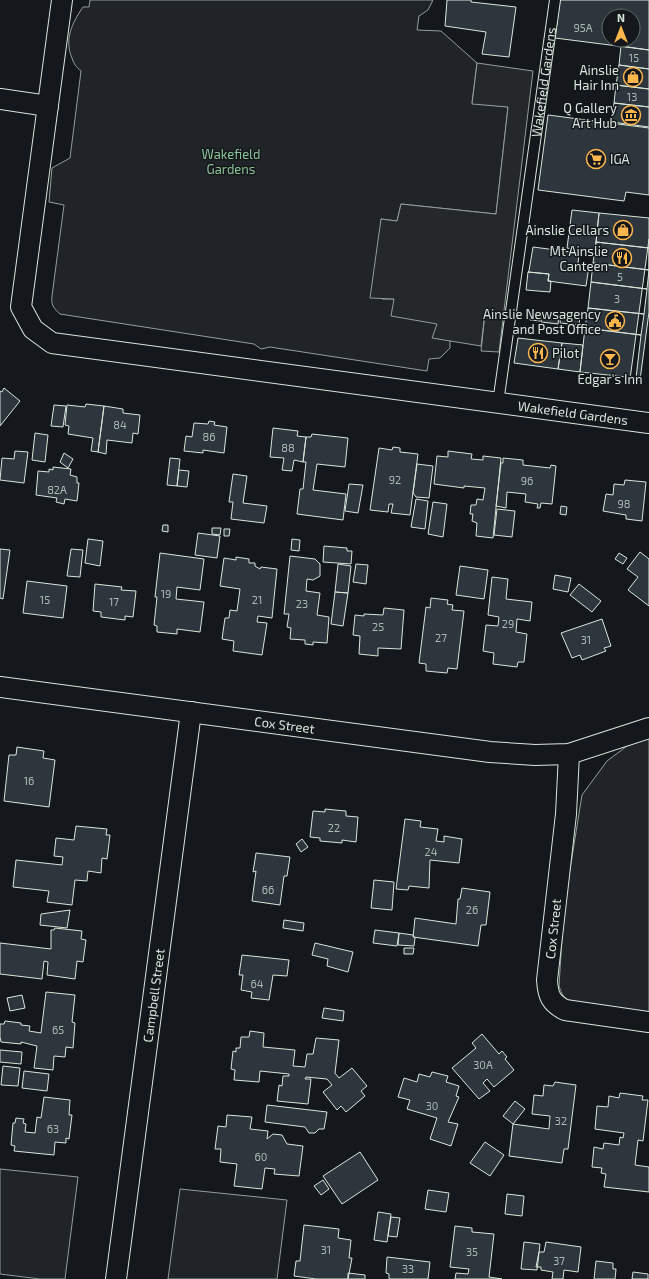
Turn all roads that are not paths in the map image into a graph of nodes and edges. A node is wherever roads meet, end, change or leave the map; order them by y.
1 (62, 0) edge
2 (555, 0) edge
3 (0, 99) edge
4 (48, 106) junction
5 (498, 403) junction
6 (649, 423) edge
7 (0, 687) edge
8 (191, 712) junction
9 (649, 728) edge
10 (569, 754) junction
11 (649, 1022) edge
12 (116, 1279) edge

1 - 4 street, Wakefield Gardens
2 - 5 lane, Wakefield Gardens
3 - 4 street
4 - 5 street, Wakefield Gardens
5 - 6 street, Wakefield Gardens
7 - 8 street, Cox Street
8 - 10 street, Cox Street
8 - 12 street, Campbell Street
9 - 10 street, Cox Street
10 - 11 street, Cox Street

